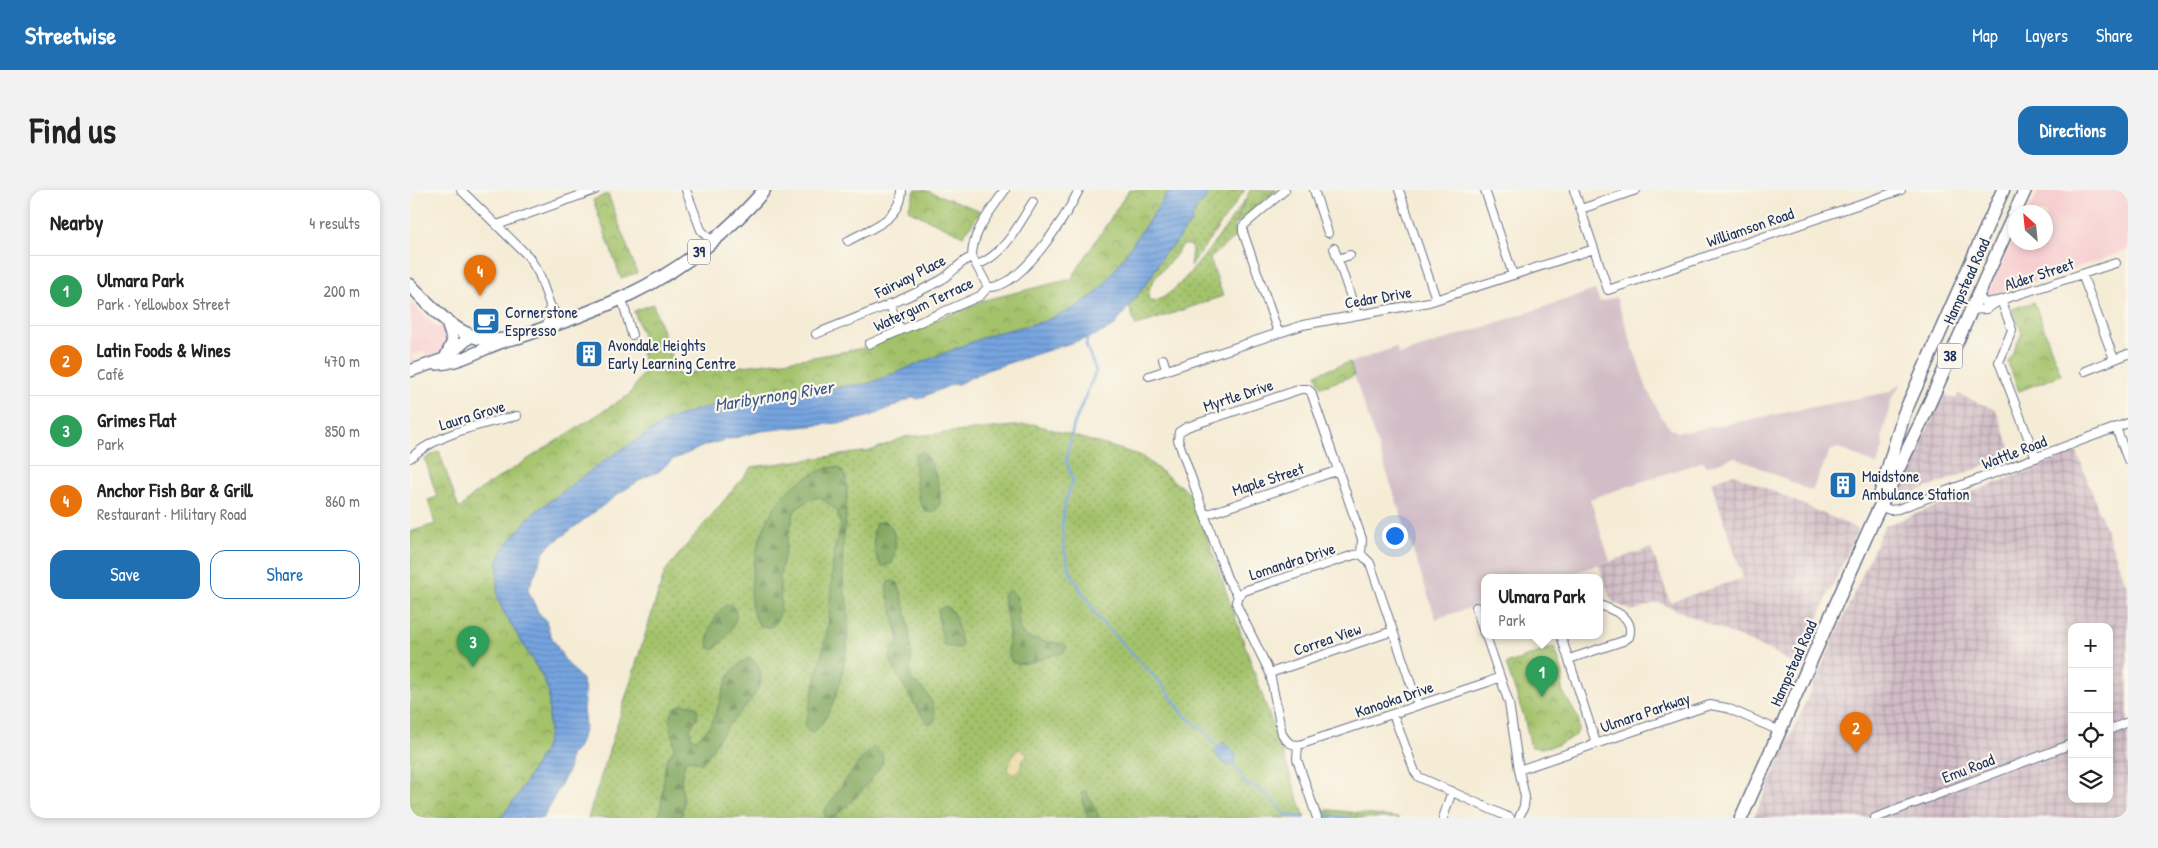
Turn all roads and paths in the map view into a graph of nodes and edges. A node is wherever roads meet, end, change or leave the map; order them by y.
1 (461, 190) edge
2 (595, 190) edge
3 (686, 190) edge
4 (764, 190) edge
5 (902, 190) edge
6 (1005, 190) edge
7 (1079, 190) edge
8 (1285, 190) edge
9 (1314, 190) edge
10 (1399, 190) edge
11 (1485, 190) edge
12 (1574, 190) edge
13 (1636, 190) edge
14 (1901, 190) edge
15 (2003, 190) edge
16 (2025, 190) edge
17 (1890, 192) edge
18 (1033, 202) dead end
19 (1581, 209) junction
20 (497, 225) junction
21 (1328, 233) dead end
22 (848, 241) dead end
23 (712, 242) junction
24 (1334, 248) dead end
25 (1594, 248) junction
26 (1350, 255) dead end
27 (972, 257) junction
28 (1338, 259) junction
29 (2116, 263) dead end
30 (977, 265) junction
31 (2082, 274) junction
32 (1513, 275) junction
33 (410, 285) edge
34 (988, 287) junction
35 (1978, 296) junction
36 (622, 299) junction
37 (1436, 299) junction
38 (2002, 300) junction
39 (890, 304) junction
40 (550, 305) junction
41 (1971, 310) junction
42 (1356, 315) junction
43 (446, 320) junction
44 (566, 321) junction
45 (547, 328) junction
46 (901, 330) junction
47 (1278, 332) junction
48 (816, 334) dead end
49 (632, 335) dead end
50 (471, 336) junction
51 (506, 340) junction
52 (869, 344) dead end
53 (2128, 354) edge
54 (1162, 359) dead end
55 (2114, 359) junction
56 (440, 361) junction
57 (1166, 370) junction
58 (410, 371) edge
59 (2085, 371) dead end
60 (1149, 376) dead end
61 (517, 416) dead end
62 (2128, 423) edge
63 (2116, 428) junction
64 (410, 458) edge
65 (2036, 458) junction
66 (2128, 460) edge
67 (1339, 470) junction
68 (1880, 506) junction
69 (1205, 515) junction
70 (1873, 521) junction
71 (1361, 554) junction
72 (1238, 596) junction
73 (1603, 606) edge
74 (1476, 607) dead end
75 (1481, 622) edge
76 (1393, 631) junction
77 (1487, 639) edge
78 (1562, 639) edge
79 (1569, 659) junction
80 (1270, 673) junction
81 (1500, 677) junction
82 (1418, 705) junction
83 (1393, 714) junction
84 (2128, 722) edge
85 (2113, 728) edge
86 (1780, 731) junction
87 (1596, 743) junction
88 (1298, 745) junction
89 (2068, 746) edge
90 (1518, 770) junction
91 (1452, 791) junction
92 (1317, 818) edge
93 (1443, 818) edge
94 (1510, 818) edge
95 (1519, 818) edge
96 (1741, 818) edge
97 (1875, 818) edge

1 - 20 street
2 - 20 street
3 - 23 street
4 - 23 main road, 39
5 - 22 street
6 - 27 street
7 - 34 street, Watergum Terrace
8 - 47 street
9 - 21 street
10 - 37 street
11 - 32 street
12 - 19 street
13 - 19 street
14 - 17 street, Williamson Road
15 - 70 main road, Hampstead Road / 38
16 - 35 main road, Hampstead Road / 38
17 - 25 street, Williamson Road
18 - 30 street
19 - 25 street
20 - 40 street
23 - 36 main road, 39
24 - 28 street
25 - 32 street, Cedar Drive
26 - 28 street
27 - 30 street, Watergum Terrace
27 - 39 street, Fairway Place
28 - 42 street
29 - 31 street, Alder Street
30 - 34 street, Watergum Terrace
31 - 38 street, Alder Street
31 - 55 street
32 - 37 street, Cedar Drive
33 - 43 main road, 39
34 - 46 street, Watergum Terrace
35 - 38 street
35 - 41 main road, Hampstead Road / 38
36 - 44 main road, 39
36 - 49 street
37 - 42 street, Cedar Drive
38 - 41 street, Alder Street
38 - 65 street
39 - 46 street
39 - 48 street, Fairway Place
40 - 44 street
40 - 45 street
41 - 68 main road, Hampstead Road / 38
42 - 47 street, Cedar Drive
43 - 50 main road, 39
43 - 56 street
44 - 45 main road, 39
45 - 51 main road, 39
46 - 52 street, Watergum Terrace
47 - 57 street, Cedar Drive
50 - 51 main road, 39
50 - 56 street
51 - 56 street
53 - 55 street
54 - 57 street
55 - 59 street
56 - 58 street
57 - 60 street, Cedar Drive
61 - 64 street, Laura Grove
62 - 63 street, Wattle Road
63 - 65 street, Wattle Road
63 - 66 street
65 - 68 street, Wattle Road
67 - 69 street, Maple Street
67 - 69 street, Myrtle Drive
67 - 71 street, Myrtle Drive
68 - 70 main road, Hampstead Road / 38
69 - 72 street, Myrtle Drive
70 - 86 main road, Hampstead Road / 38
71 - 72 street, Lomandra Drive
71 - 76 street, Lomandra Drive
72 - 80 street, Lomandra Drive
73 - 79 street
74 - 75 street
76 - 80 street, Correa View
76 - 82 street, Lomandra Drive
77 - 81 street
78 - 79 street
79 - 87 street
80 - 88 street, Lomandra Drive
81 - 82 street, Kanooka Drive
81 - 90 street
82 - 83 street, Kanooka Drive
83 - 88 street, Kanooka Drive
83 - 91 street
84 - 85 street
86 - 87 street, Ulmara Parkway
86 - 96 main road, Hampstead Road / 38
87 - 90 street, Ulmara Parkway
88 - 92 street
89 - 97 street, Emu Road
90 - 95 street
91 - 93 street
91 - 94 street

